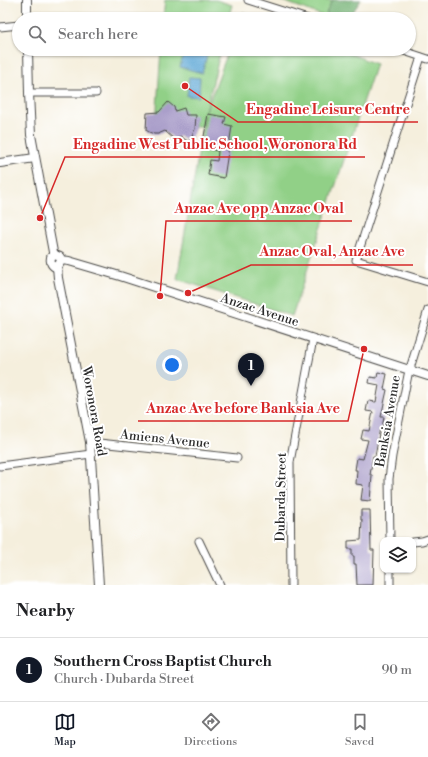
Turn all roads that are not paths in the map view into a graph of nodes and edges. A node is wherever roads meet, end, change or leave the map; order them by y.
1 (26, 0) edge
2 (248, 0) edge
3 (27, 12) edge
4 (286, 12) edge
5 (12, 26) edge
6 (0, 27) edge
7 (28, 56) edge
8 (425, 58) edge
9 (29, 93) junction
10 (96, 93) dead end
11 (35, 158) junction
12 (0, 163) edge
13 (58, 261) junction
14 (428, 282) edge
15 (428, 310) edge
16 (314, 339) junction
17 (409, 370) junction
18 (428, 376) edge
19 (90, 442) junction
20 (91, 454) junction
21 (237, 458) dead end
22 (0, 466) edge
23 (390, 537) edge
24 (428, 538) edge
25 (199, 541) dead end
26 (416, 542) edge
27 (390, 573) edge
28 (98, 585) edge
29 (220, 585) edge
30 (291, 585) edge
31 (390, 585) edge

1 - 3 street
2 - 4 street
5 - 6 street
7 - 9 street, Woronora Road
8 - 14 street
9 - 10 street
9 - 11 street, Woronora Road
11 - 12 street
11 - 13 street, Woronora Road
13 - 16 street, Anzac Avenue
13 - 19 street, Woronora Road
15 - 17 street, Banksia Avenue
16 - 17 street, Anzac Avenue
16 - 30 street, Dubarda Street
17 - 18 street, Anzac Avenue
17 - 23 street, Banksia Avenue
19 - 20 street, Woronora Road
19 - 21 street, Amiens Avenue
20 - 22 street
20 - 28 street, Woronora Road
24 - 26 street
25 - 29 street
27 - 31 street

